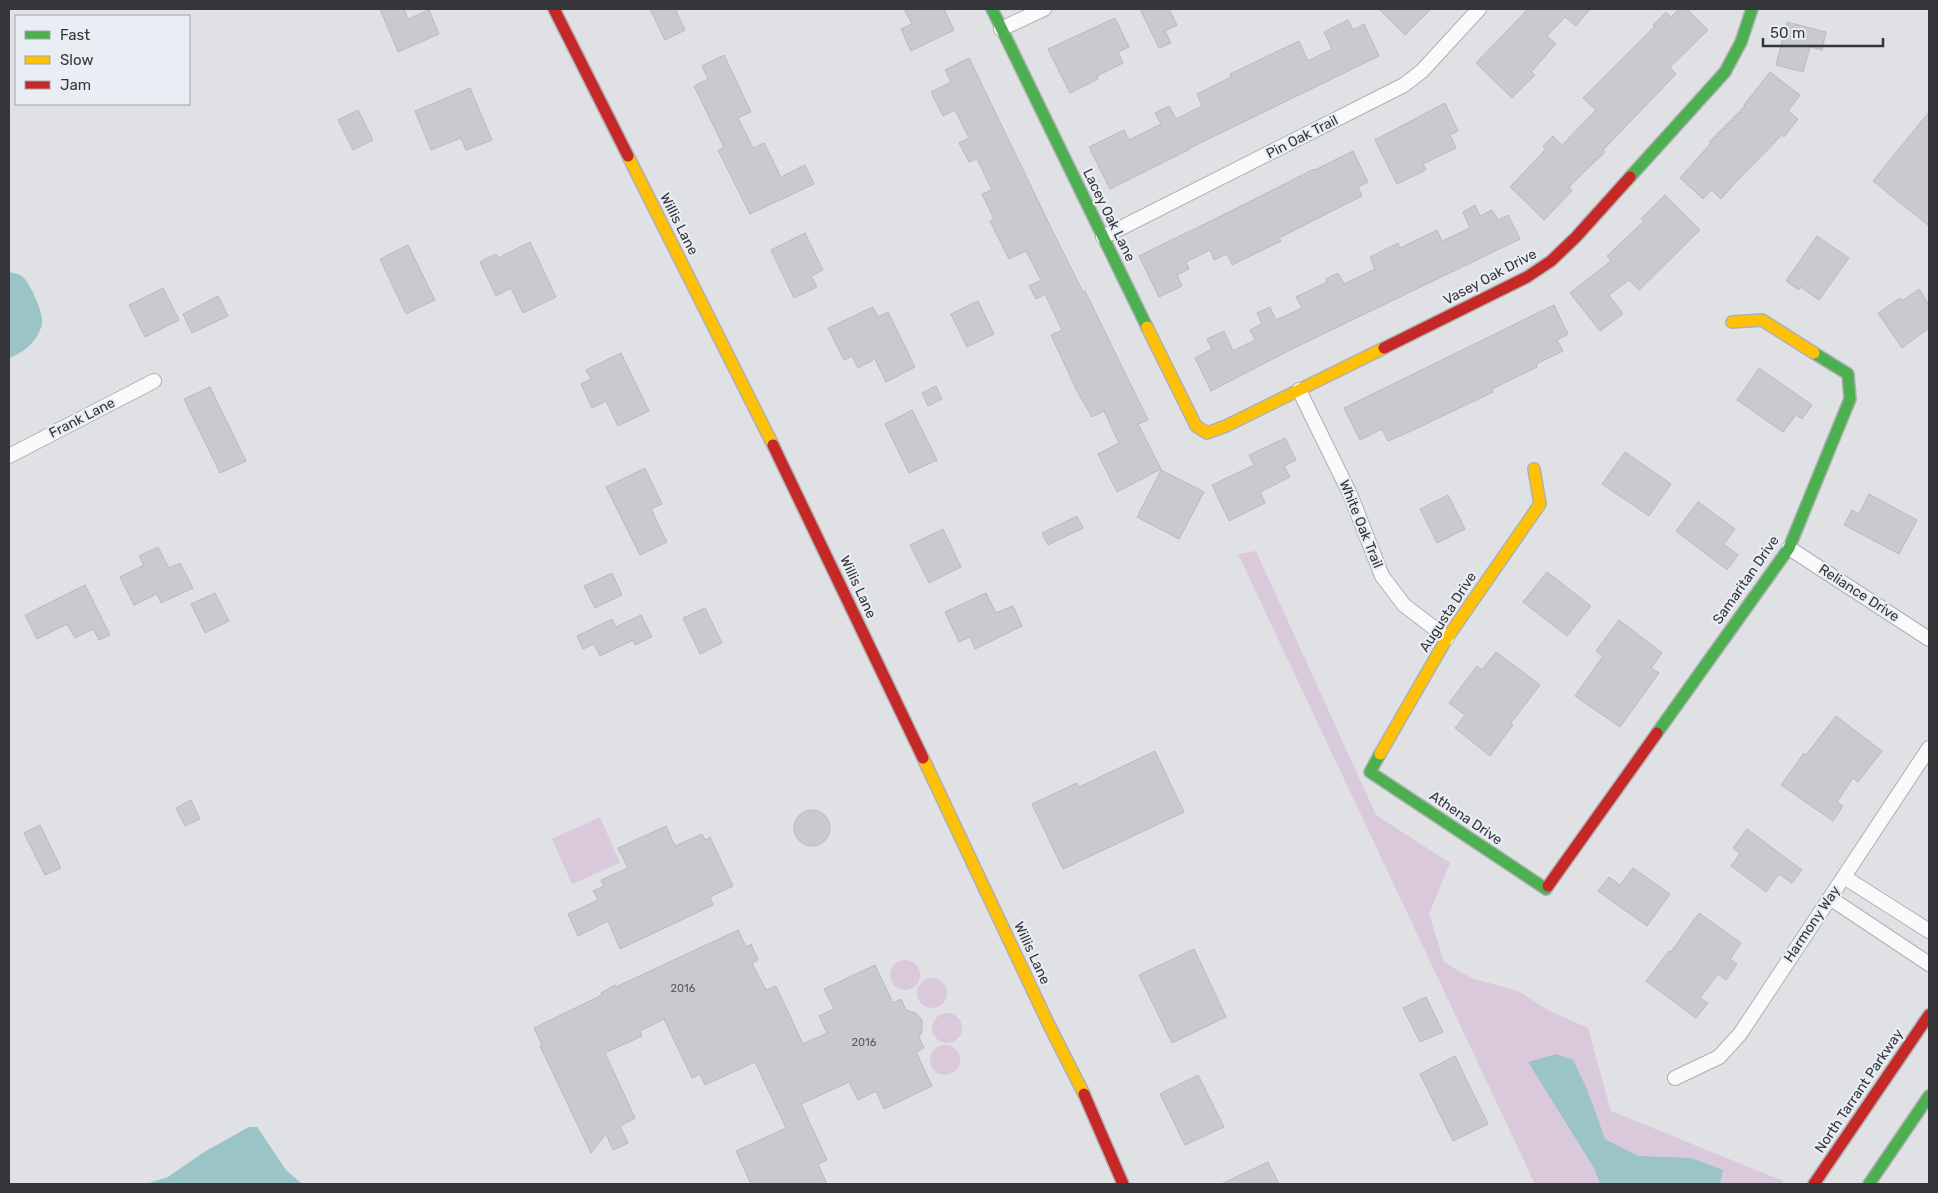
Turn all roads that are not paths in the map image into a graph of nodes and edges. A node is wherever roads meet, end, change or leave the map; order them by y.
1 (554, 9) edge
2 (992, 9) edge
3 (1044, 9) edge
4 (1480, 9) edge
5 (1752, 9) edge
6 (1001, 29) junction
7 (1103, 237) junction
8 (1732, 322) dead end
9 (154, 380) dead end
10 (1299, 390) junction
11 (1202, 432) joint
12 (9, 456) edge
13 (1534, 469) dead end
14 (1789, 548) junction
15 (1447, 638) junction
16 (1929, 639) edge
17 (1929, 748) edge
18 (1370, 772) joint
19 (1844, 877) junction
20 (1546, 889) joint
21 (1830, 898) junction
22 (1929, 931) edge
23 (1929, 964) edge
24 (1929, 1015) edge
25 (1675, 1078) dead end
26 (1929, 1096) edge
27 (1123, 1184) edge
28 (1814, 1184) edge
29 (1869, 1184) edge

1 - 27 street, Willis Lane
2 - 6 street, Lacey Oak Lane
3 - 6 street
4 - 7 street, Pin Oak Trail
5 - 10 street, Vasey Oak Drive
6 - 7 street, Lacey Oak Lane
7 - 11 street, Lacey Oak Lane
8 - 14 street, Samaritan Drive
9 - 12 street, Frank Lane
10 - 11 street, Vasey Oak Drive
10 - 15 street, White Oak Trail
13 - 15 street, Augusta Drive
14 - 16 street, Reliance Drive
14 - 20 street, Samaritan Drive
15 - 18 street, Augusta Drive
17 - 19 street, Harmony Way
18 - 20 street, Athena Drive
19 - 21 street, Harmony Way
19 - 22 street
21 - 23 street
21 - 25 street, Harmony Way
24 - 28 street, North Tarrant Parkway
26 - 29 street

